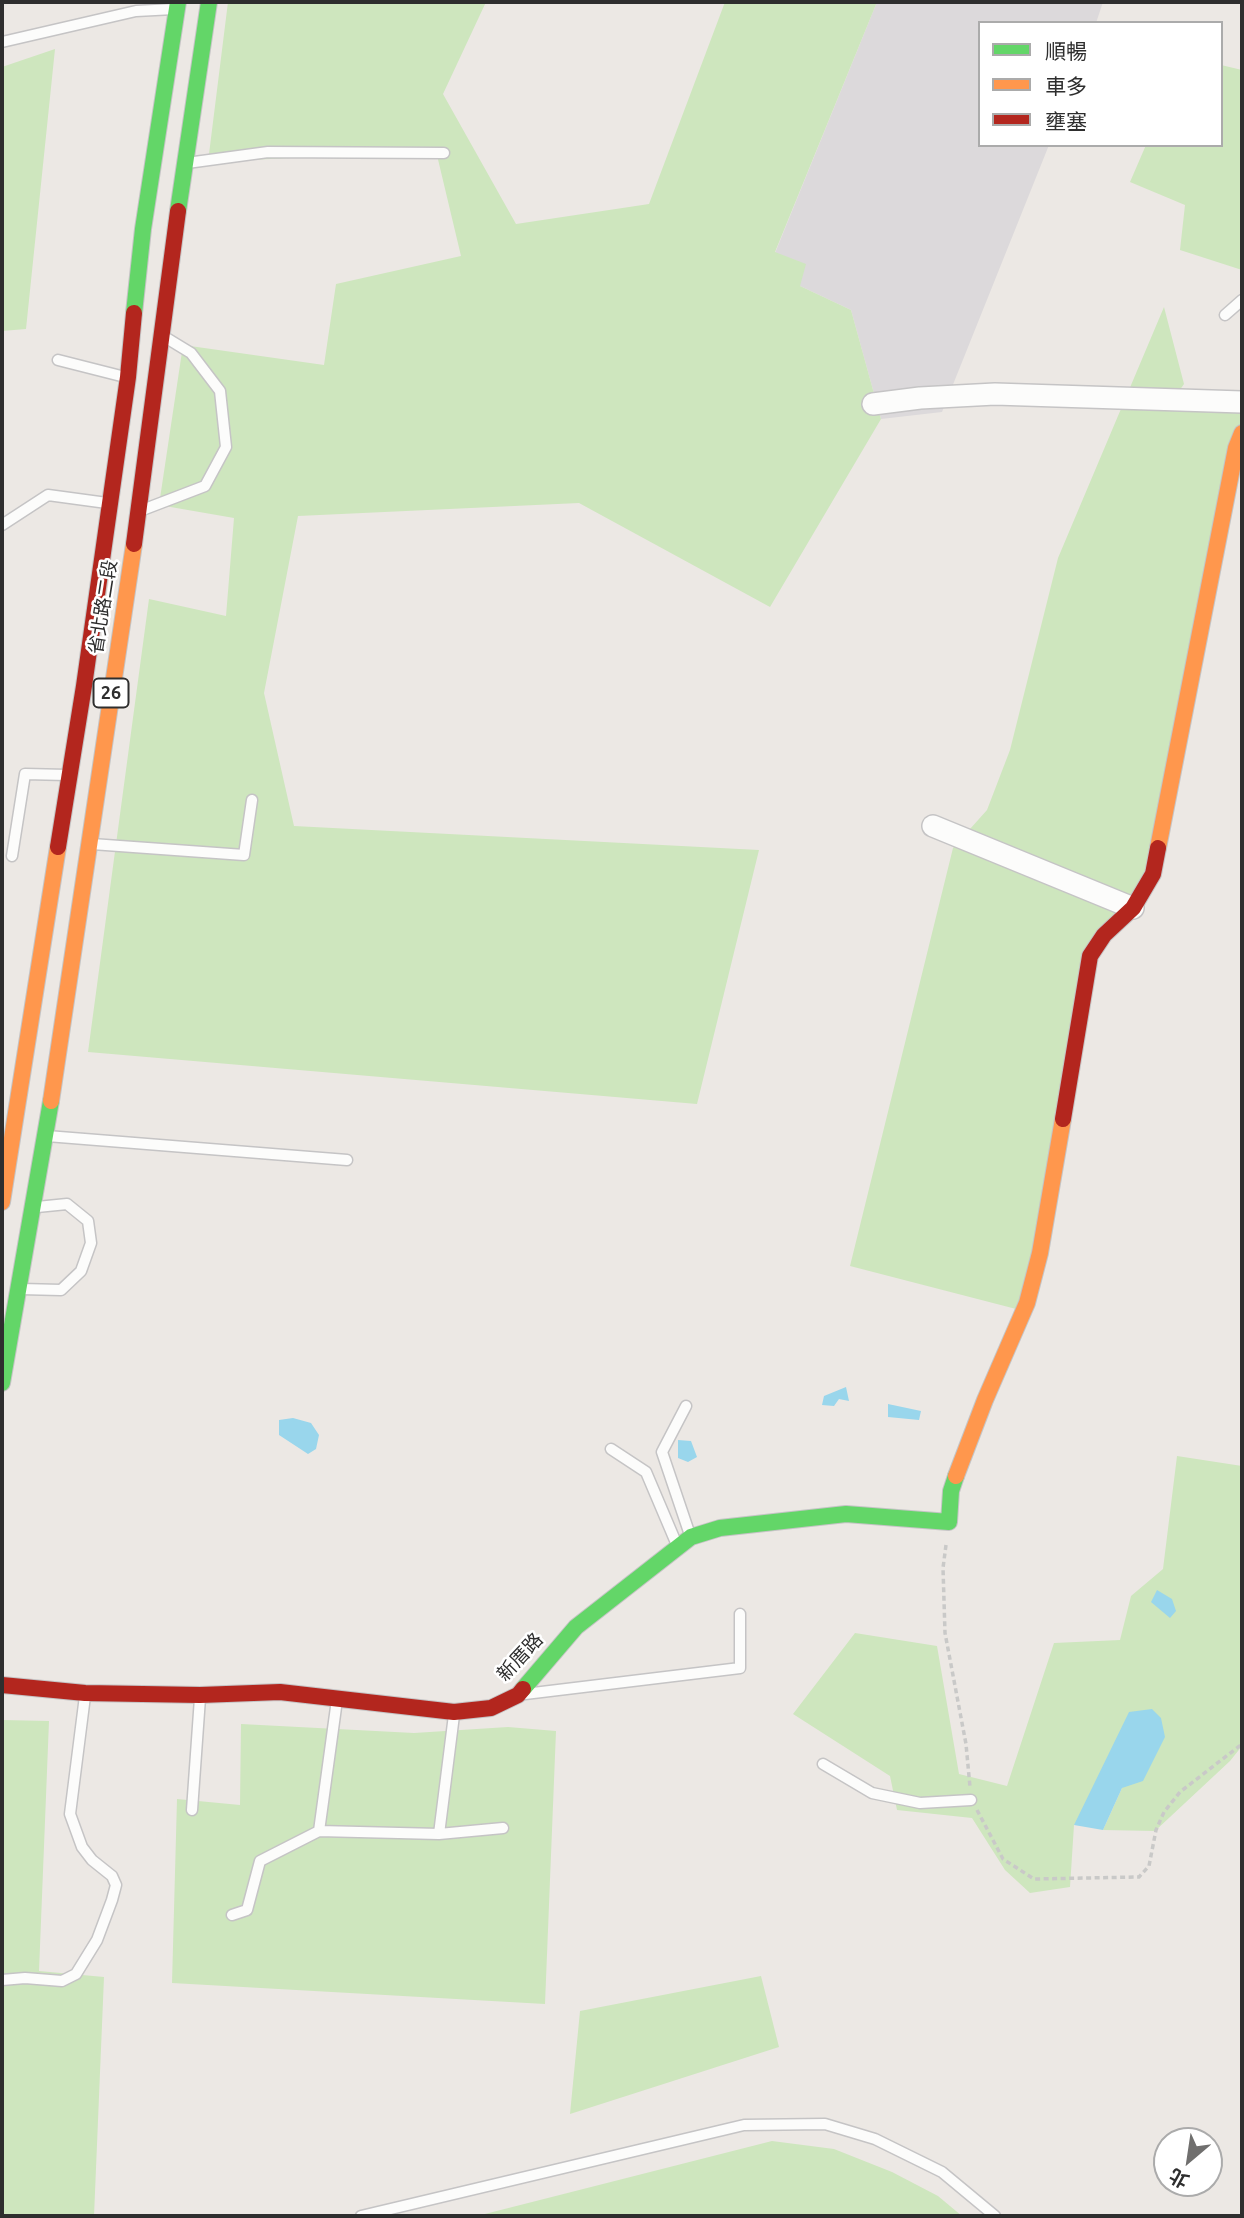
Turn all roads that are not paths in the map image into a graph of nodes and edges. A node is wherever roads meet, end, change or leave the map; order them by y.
1 (209, 2) edge
2 (177, 5) edge
3 (2, 42) edge
4 (444, 153) dead end
5 (184, 163) junction
6 (1242, 300) edge
7 (1226, 315) dead end
8 (163, 336) junction
9 (58, 360) dead end
10 (128, 377) junction
11 (1242, 402) edge
12 (873, 404) dead end
13 (1242, 433) edge
14 (110, 504) junction
15 (139, 511) junction
16 (2, 524) edge
17 (70, 776) junction
18 (252, 800) dead end
19 (933, 825) dead end
20 (89, 844) junction
21 (12, 856) dead end
22 (1133, 908) junction
23 (7, 1132) edge
24 (44, 1135) junction
25 (347, 1160) dead end
26 (2, 1202) edge
27 (30, 1208) junction
28 (18, 1289) junction
29 (2, 1383) edge
30 (686, 1406) dead end
31 (611, 1449) dead end
32 (685, 1542) junction
33 (740, 1614) dead end
34 (2, 1685) edge
35 (85, 1693) junction
36 (200, 1695) junction
37 (518, 1695) junction
38 (337, 1698) junction
39 (454, 1712) junction
40 (823, 1764) dead end
41 (971, 1800) road end
42 (192, 1810) dead end
43 (503, 1828) dead end
44 (319, 1831) junction
45 (439, 1834) junction
46 (232, 1915) dead end
47 (2, 1980) edge
48 (360, 2216) edge
49 (995, 2216) edge

1 - 5 main road, 省北路二段 / 26
2 - 3 lane
2 - 10 main road, 省北路二段 / 26
4 - 5 lane
5 - 8 main road, 省北路二段 / 26
6 - 7 lane
8 - 15 main road, 省北路二段 / 26
8 - 15 lane
9 - 10 lane
10 - 14 main road, 省北路二段 / 26
11 - 12 street
13 - 22 main road
14 - 16 lane
14 - 17 main road, 省北路二段 / 26
15 - 20 main road, 省北路二段 / 26
17 - 21 lane
17 - 23 main road, 省北路二段 / 26
18 - 20 lane
19 - 22 street
20 - 24 main road, 省北路二段 / 26
22 - 32 main road, 新厝路
23 - 24 street
23 - 26 main road, 省北路二段 / 26
24 - 25 lane
24 - 27 main road, 省北路二段 / 26
27 - 28 main road, 省北路二段 / 26
27 - 28 lane
28 - 29 main road, 省北路二段 / 26
30 - 32 lane
31 - 32 lane
32 - 37 main road, 新厝路
33 - 37 lane
34 - 35 main road, 新厝路
35 - 36 main road, 新厝路
35 - 47 lane
36 - 38 main road, 新厝路
36 - 42 lane
37 - 39 main road, 新厝路
38 - 39 main road, 新厝路
38 - 44 lane
39 - 45 lane
40 - 41 lane
43 - 45 lane
44 - 45 lane
44 - 46 lane
48 - 49 lane

